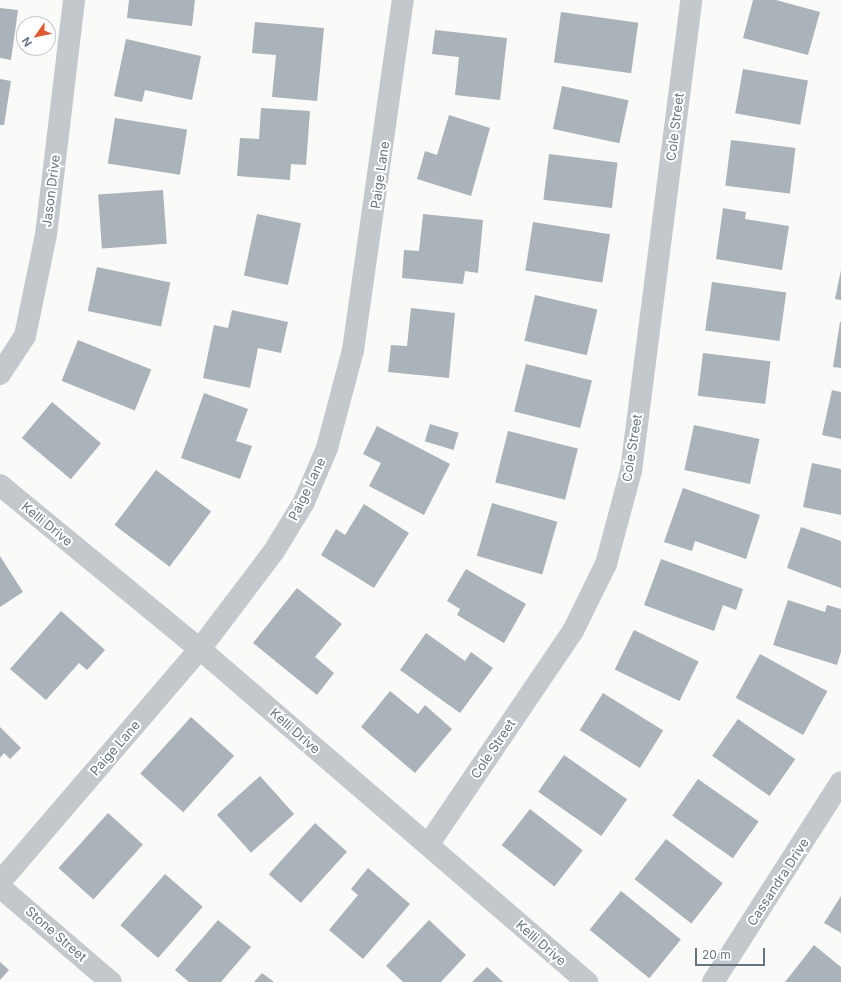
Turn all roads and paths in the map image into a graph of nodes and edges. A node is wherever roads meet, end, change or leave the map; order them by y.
1 (74, 0) edge
2 (403, 0) edge
3 (691, 0) edge
4 (0, 374) edge
5 (0, 485) edge
6 (200, 649) junction
7 (841, 782) edge
8 (428, 845) junction
9 (0, 882) edge
10 (0, 887) edge
11 (111, 982) edge
12 (586, 982) edge
13 (714, 982) edge

1 - 4 street, Jason Drive
2 - 6 street, Paige Lane
3 - 8 street, Cole Street
5 - 6 street, Kelli Drive
6 - 8 street, Kelli Drive
6 - 9 street, Paige Lane
7 - 13 street, Cassandra Drive
8 - 12 street, Kelli Drive
10 - 11 street, Stone Street

